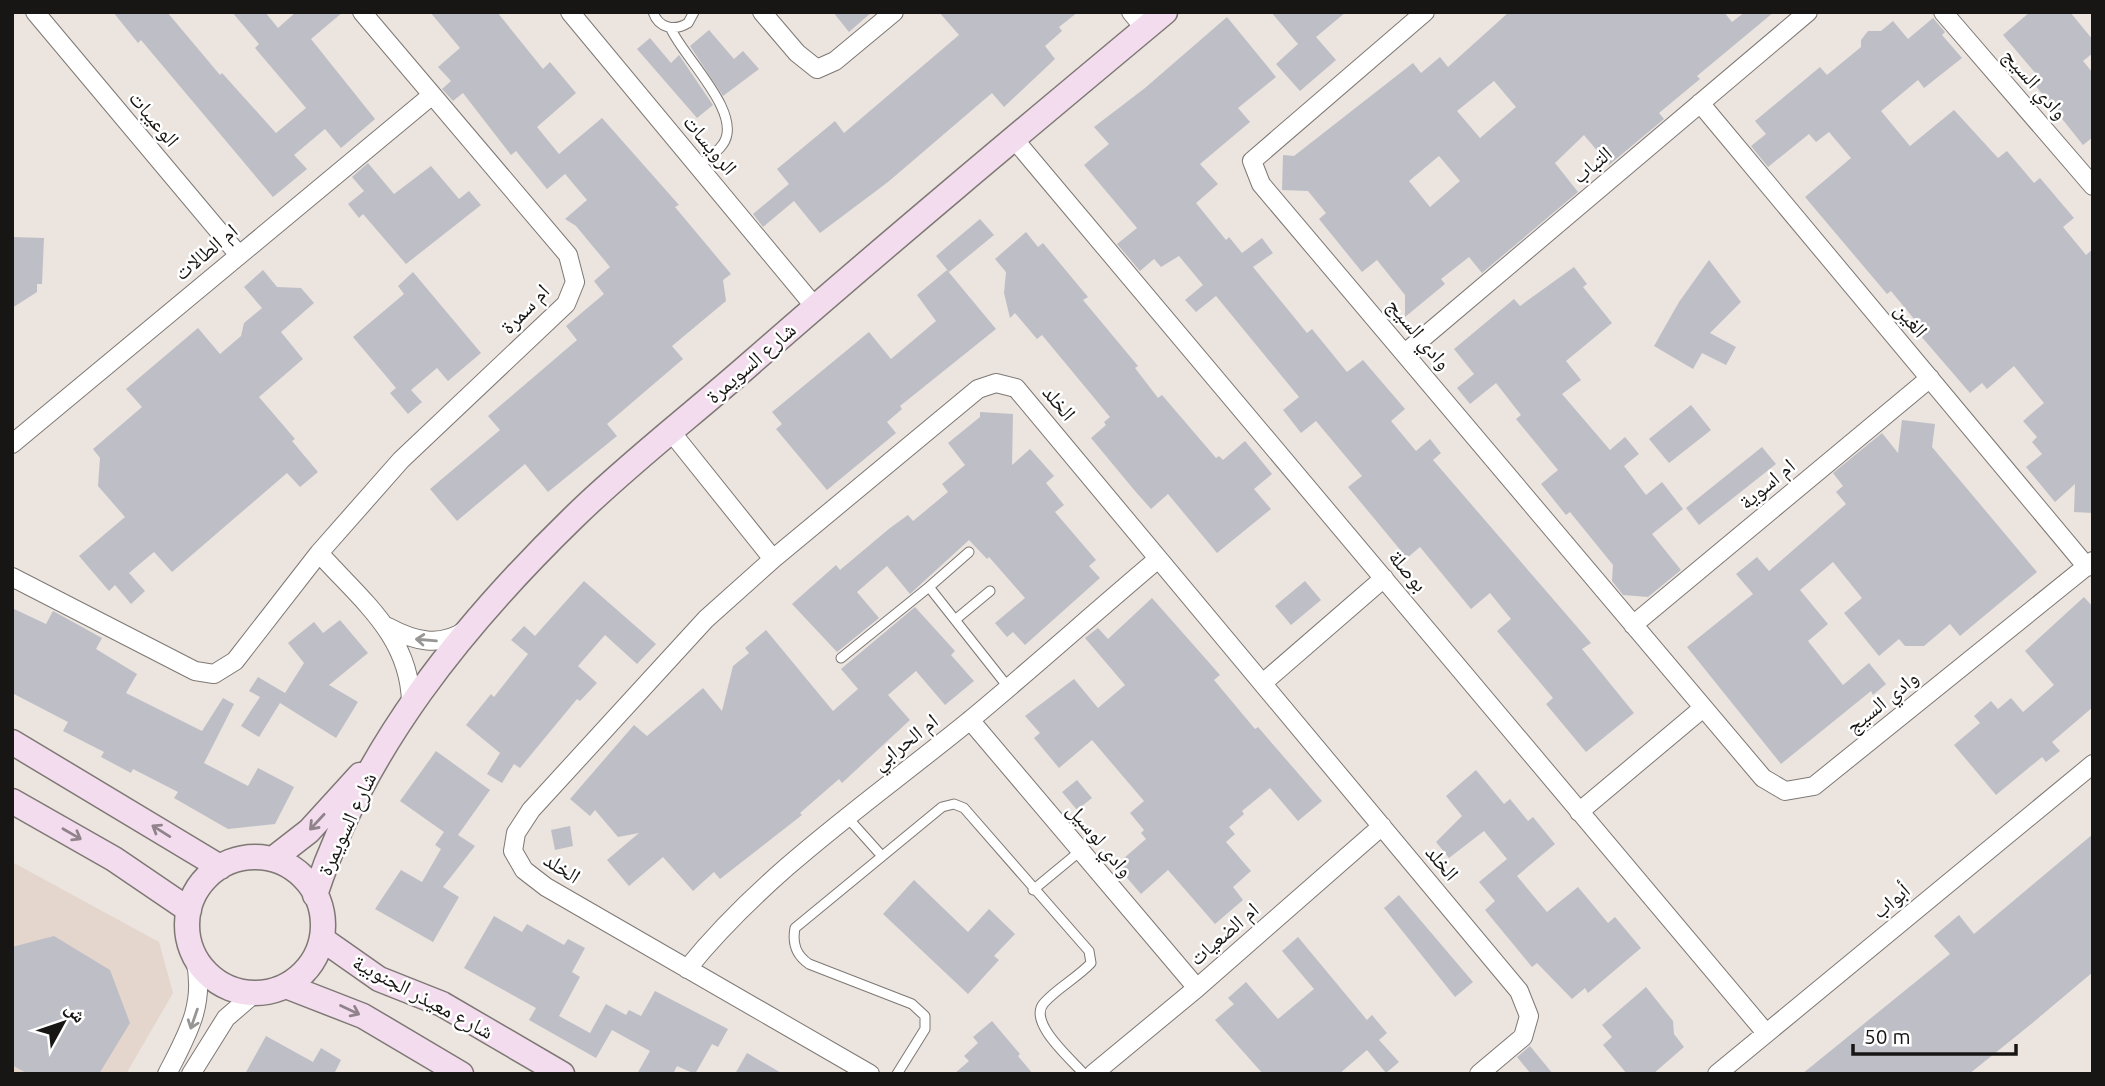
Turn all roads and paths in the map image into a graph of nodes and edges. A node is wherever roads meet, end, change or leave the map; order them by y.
1 (35, 12) edge
2 (362, 12) edge
3 (570, 12) edge
4 (653, 12) edge
5 (694, 12) edge
6 (762, 12) edge
7 (894, 12) edge
8 (1165, 12) edge
9 (1425, 12) edge
10 (1808, 12) edge
11 (1943, 12) edge
12 (1138, 21) edge
13 (671, 29) junction
14 (431, 96) junction
15 (1700, 103) junction
16 (1014, 139) junction
17 (698, 166) junction
18 (2093, 186) edge
19 (238, 254) junction
20 (815, 307) junction
21 (1405, 353) junction
22 (1930, 378) junction
23 (672, 433) junction
24 (12, 444) edge
25 (969, 552) dead end
26 (319, 553) junction
27 (773, 559) junction
28 (1158, 559) junction
29 (2090, 564) edge
30 (12, 577) edge
31 (1384, 578) junction
32 (929, 587) junction
33 (990, 591) dead end
34 (955, 620) junction
35 (383, 624) junction
36 (1633, 625) junction
37 (469, 628) junction
38 (841, 658) dead end
39 (1264, 682) junction
40 (1008, 687) junction
41 (411, 703) junction
42 (1703, 708) junction
43 (970, 720) junction
44 (12, 742) edge
45 (380, 753) junction
46 (2093, 764) edge
47 (12, 801) edge
48 (1579, 812) junction
49 (847, 817) junction
50 (1382, 826) junction
51 (1079, 852) junction
52 (881, 855) junction
53 (273, 859) junction
54 (220, 867) junction
55 (1033, 890) junction
56 (315, 895) junction
57 (189, 910) junction
58 (322, 939) junction
59 (195, 959) junction
60 (687, 969) junction
61 (286, 986) junction
62 (1197, 988) junction
63 (255, 993) junction
64 (1766, 1033) junction
65 (865, 1072) edge
66 (167, 1074) edge
67 (191, 1074) edge
68 (461, 1074) edge
69 (562, 1074) edge
70 (897, 1074) edge
71 (1084, 1074) edge
72 (1093, 1074) edge
73 (1479, 1074) edge
74 (1717, 1074) edge

1 - 19 street, الوعيبات
2 - 14 street, ام سمرة
3 - 17 street, الرويسات
4 - 13 lane
5 - 13 lane
6 - 7 street
8 - 12 street, شارع السويمرة
9 - 21 street, وادي السيج
10 - 15 street, التباب
11 - 18 street, وادي السيج
12 - 16 street, شارع السويمرة
13 - 17 lane
14 - 19 street, ام الطالات
14 - 26 street, ام سمرة
15 - 21 street, التباب
15 - 22 street, الغين
16 - 20 street, شارع السويمرة
16 - 31 street, بوصلة
17 - 20 street, الرويسات
19 - 24 street, ام الطالات
20 - 23 street, شارع السويمرة
21 - 36 street, وادي السيج
22 - 29 street, الغين
22 - 36 street, ام اسوية
23 - 27 street
23 - 37 street, شارع السويمرة
25 - 32 lane
26 - 30 street, ام سمرة
26 - 35 street
27 - 28 street, الخلد
27 - 60 street, الخلد
28 - 39 street, الخلد
28 - 40 street, ام الحرابي
29 - 42 street, وادي السيج
31 - 39 street
31 - 48 street, بوصلة
32 - 34 lane
32 - 38 lane
33 - 34 lane
34 - 40 lane
37 -> 35 street
35 - 41 street
36 - 42 street, وادي السيج
37 - 41 street, شارع السويمرة
39 - 50 street, الخلد
40 - 43 street, ام الحرابي
41 - 45 street, شارع السويمرة
42 - 48 street
43 - 49 street, ام الحرابي
43 - 51 street, وادي لوسيل
54 -> 44 street
45 -> 53 street, شارع السويمرة
45 - 56 street, شارع السويمرة
46 - 64 street, أبواب
47 -> 57 street
48 - 64 street, بوصلة
49 - 52 lane
49 - 60 street, ام الحرابي
50 - 62 street, ام الضعيات
50 - 73 street, الخلد
51 - 55 lane
51 - 62 street, وادي لوسيل
52 - 55 lane
52 - 70 lane
53 - 54 street
53 - 56 street
54 - 57 street
55 - 71 lane
56 - 58 street
57 - 59 street
58 - 61 street
58 - 69 street, شارع معيذر الجنوبية
59 - 63 street
59 -> 66 street
60 - 65 street, الخلد
61 - 63 street
61 -> 68 street
62 - 72 street, ام الضعيات
63 - 67 street
64 - 74 street, أبواب

